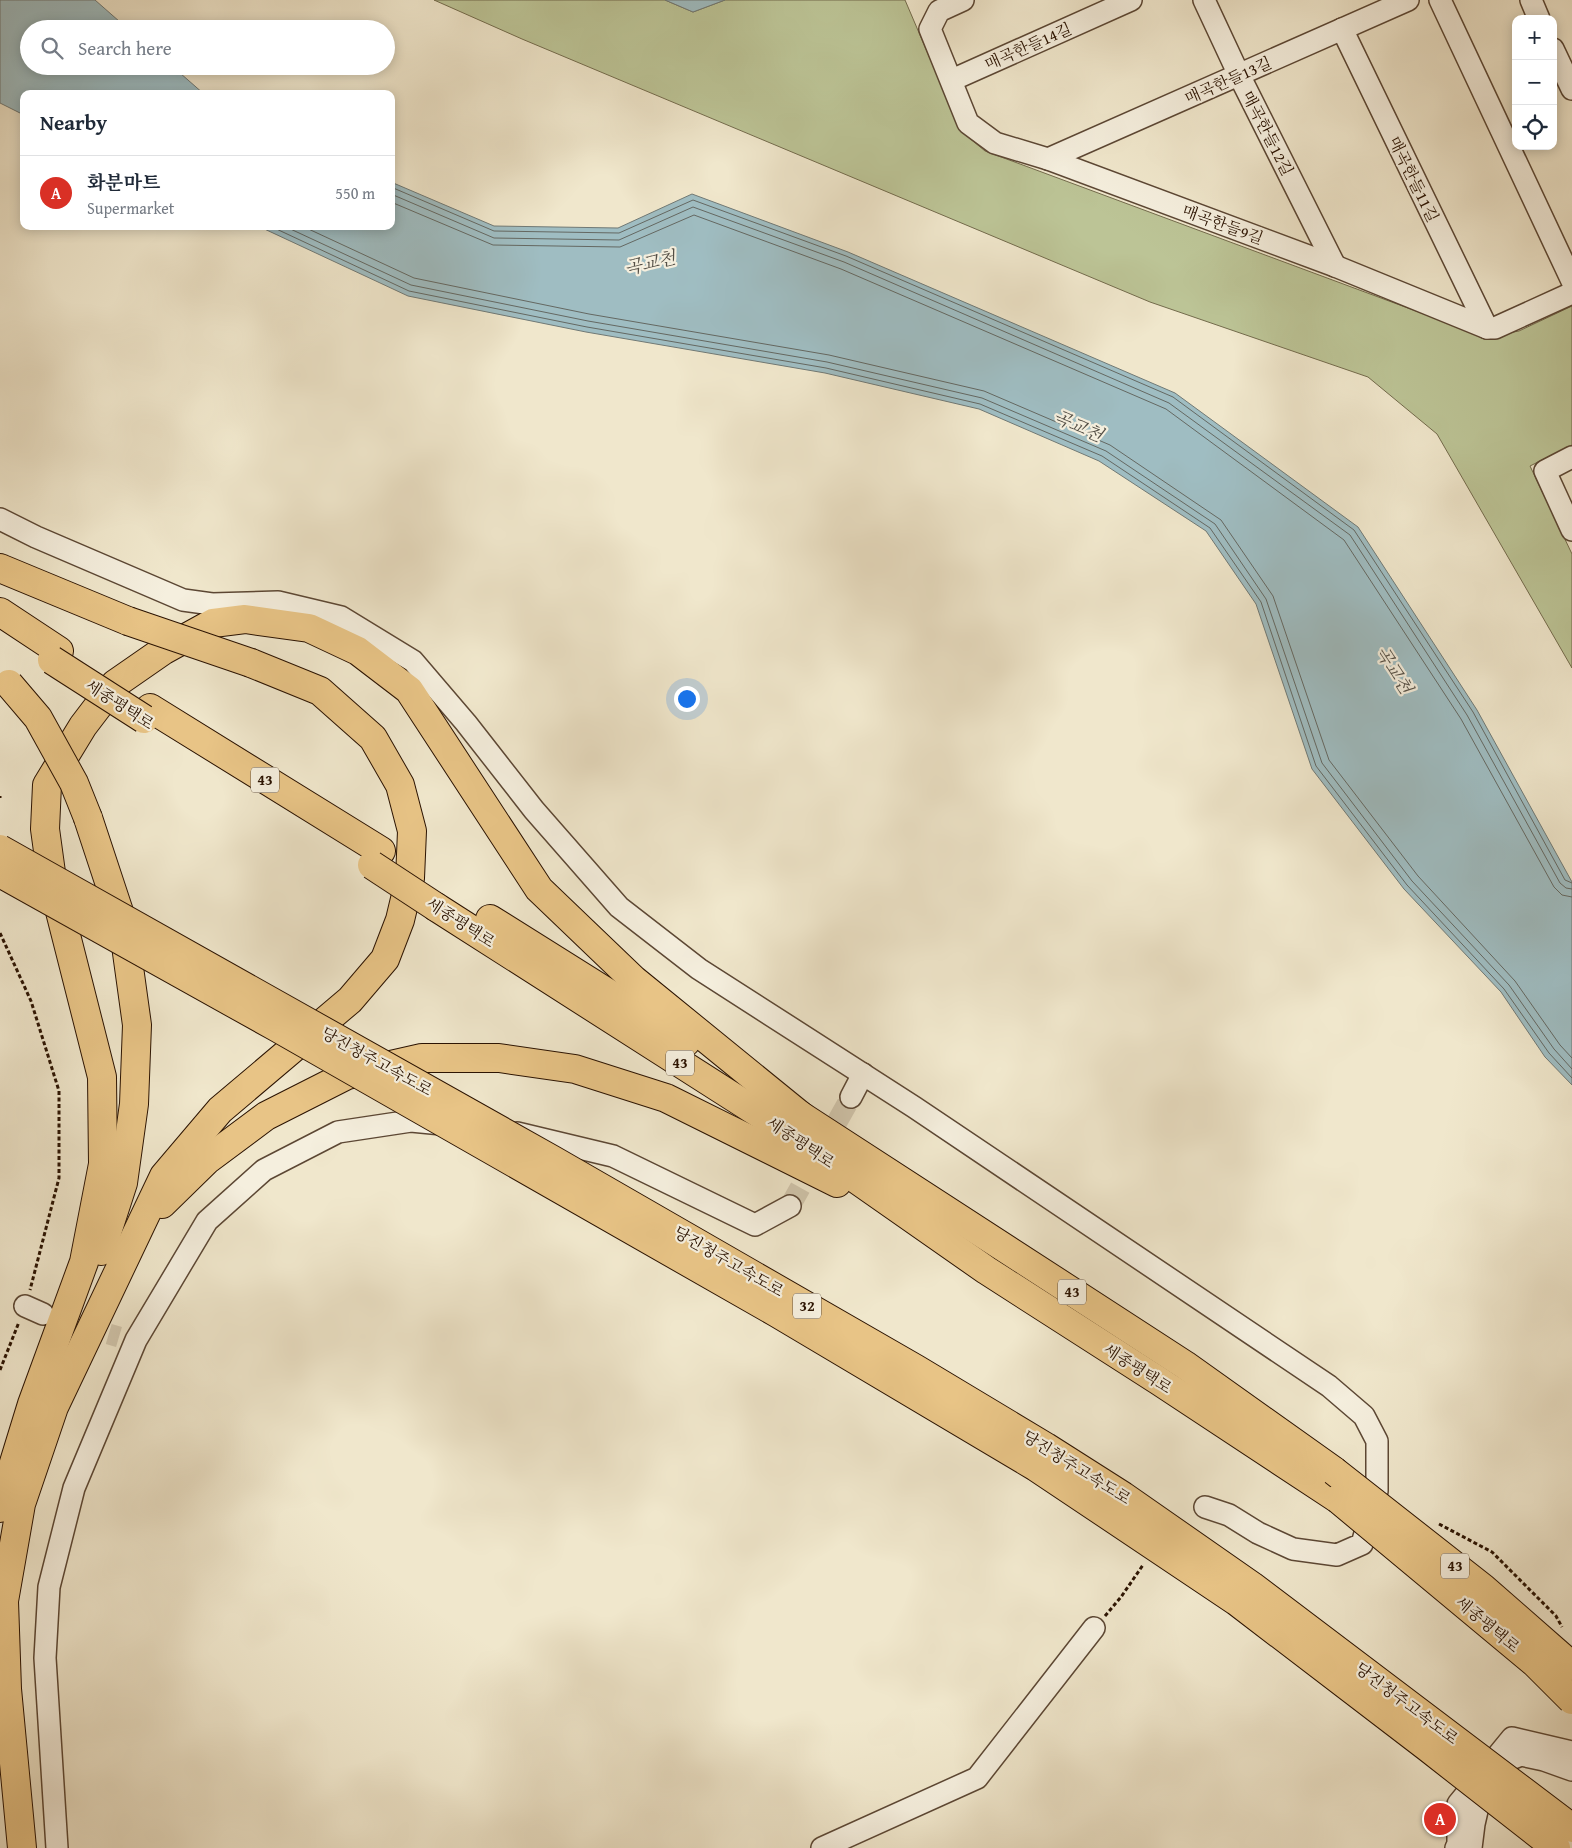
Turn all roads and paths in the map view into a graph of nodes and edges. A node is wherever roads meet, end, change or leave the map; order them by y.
1 (963, 0) edge
2 (1131, 0) edge
3 (1204, 0) edge
4 (1408, 0) edge
5 (1440, 0) edge
6 (1530, 0) edge
7 (1537, 15) edge
8 (1342, 30) junction
9 (1557, 57) edge
10 (1239, 75) junction
11 (952, 80) junction
12 (1572, 89) edge
13 (1048, 159) junction
14 (1335, 266) junction
15 (1572, 281) edge
16 (1572, 293) edge
17 (1487, 328) junction
18 (1572, 457) edge
19 (0, 519) edge
20 (1572, 530) edge
21 (0, 568) edge
22 (0, 612) edge
23 (0, 626) edge
24 (56, 656) junction
25 (4, 679) edge
26 (0, 849) edge
27 (0, 873) edge
28 (441, 899) junction
29 (0, 933) edge
30 (863, 1074) junction
31 (851, 1097) tunnel mouth
32 (806, 1120) junction
33 (790, 1206) tunnel mouth
34 (920, 1224) junction
35 (110, 1288) junction
36 (0, 1370) edge
37 (32, 1404) junction
38 (1205, 1507) dead end
39 (0, 1508) edge
40 (1434, 1521) dead end
41 (1094, 1628) dead end
42 (1564, 1632) dead end
43 (1572, 1666) edge
44 (1572, 1700) edge
45 (1572, 1752) edge
46 (1572, 1770) edge
47 (0, 1800) edge
48 (1572, 1828) edge
49 (6, 1848) edge
50 (22, 1848) edge
51 (57, 1848) edge
52 (822, 1848) edge
53 (1456, 1848) edge
54 (1471, 1848) edge
55 (1556, 1848) edge

1 - 11 street, 매곡한들9길
2 - 11 street, 매곡한들14길
3 - 10 street, 매곡한들12길
4 - 8 street, 매곡한들13길
5 - 15 street
6 - 7 street
8 - 10 street, 매곡한들13길
8 - 17 street, 매곡한들11길
9 - 12 street
10 - 13 street, 매곡한들13길
10 - 14 street, 매곡한들12길
11 - 13 street, 매곡한들9길
13 - 14 street, 매곡한들9길
14 - 17 street, 매곡한들9길
16 - 17 street
18 - 20 street
19 - 30 street
21 - 35 highway, bridge
22 - 24 highway, 세종평택로 / 43
23 - 24 highway, 세종평택로 / 43
24 - 28 highway, 세종평택로 / 43, bridge
25 - 37 highway, bridge
26 - 48 highway, 당진청주고속도로 / 32, bridge
27 - 55 highway, 당진청주고속도로 / 32, bridge
28 - 32 highway, 세종평택로 / 43
28 - 34 highway, 세종평택로 / 43
29 - 36 path
30 - 31 street
30 - 38 street
32 - 37 highway
32 - 43 highway, 세종평택로 / 43, bridge
33 - 51 street
34 - 35 highway
34 - 44 highway, 세종평택로 / 43, bridge
35 - 50 highway
37 - 39 highway
40 - 42 path
41 - 52 street
45 - 53 street
46 - 54 street
47 - 49 highway

